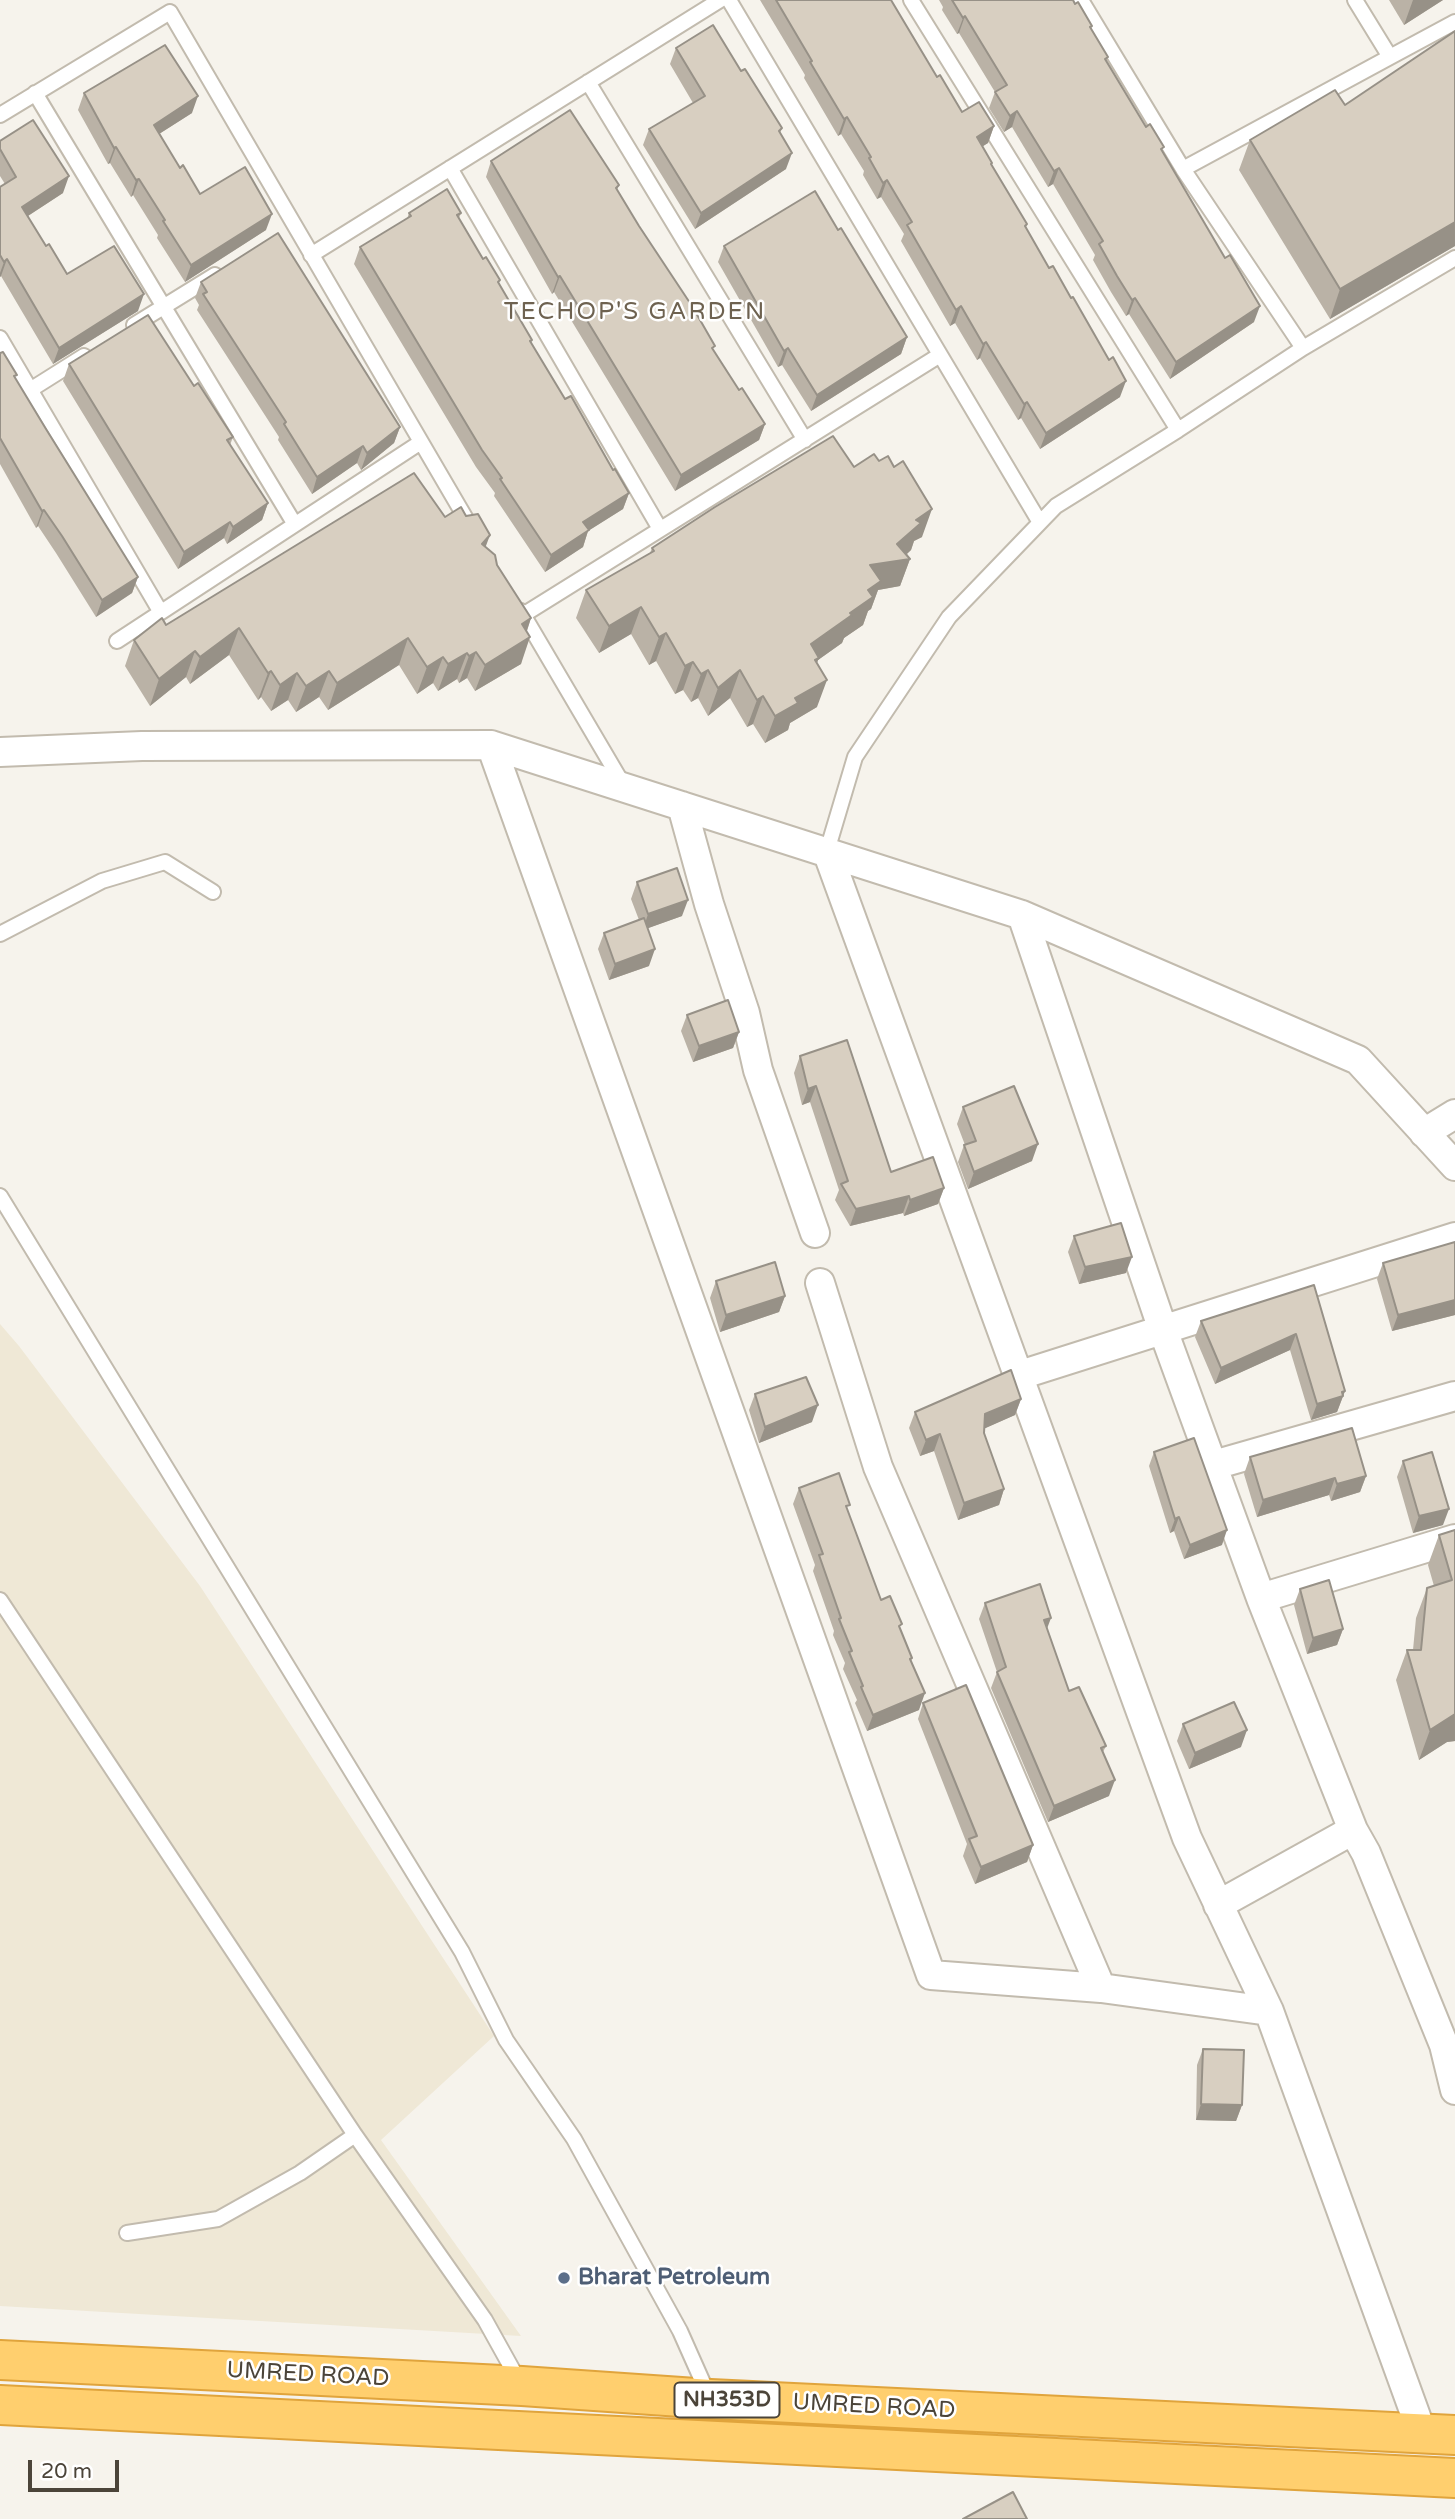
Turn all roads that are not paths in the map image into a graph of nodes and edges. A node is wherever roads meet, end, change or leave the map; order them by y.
1 (720, 0) edge
2 (729, 0) edge
3 (911, 0) edge
4 (1081, 0) edge
5 (1355, 0) edge
6 (1455, 22) edge
7 (1390, 57) junction
8 (588, 82) junction
9 (35, 93) junction
10 (0, 115) edge
11 (450, 168) junction
12 (1183, 169) junction
13 (311, 255) junction
14 (1455, 258) edge
15 (223, 270) edge
16 (164, 307) junction
17 (120, 334) edge
18 (0, 338) edge
19 (97, 348) edge
20 (1303, 348) junction
21 (940, 355) junction
22 (30, 390) junction
23 (1178, 430) junction
24 (804, 440) junction
25 (421, 442) junction
26 (1039, 521) junction
27 (294, 523) junction
28 (660, 529) junction
29 (475, 534) edge
30 (160, 611) junction
31 (117, 640) dead end
32 (491, 745) junction
33 (0, 752) edge
34 (625, 788) junction
35 (682, 806) junction
36 (827, 851) junction
37 (213, 892) dead end
38 (1022, 915) junction
39 (0, 934) edge
40 (1455, 1114) edge
41 (1424, 1133) junction
42 (1455, 1166) edge
43 (0, 1196) edge
44 (815, 1233) dead end
45 (1455, 1237) edge
46 (820, 1283) dead end
47 (1163, 1330) junction
48 (1017, 1376) junction
49 (1455, 1396) edge
50 (1214, 1465) junction
51 (1455, 1539) edge
52 (1261, 1598) junction
53 (0, 1600) edge
54 (1353, 1830) junction
55 (1218, 1905) junction
56 (1101, 1988) junction
57 (1269, 2011) junction
58 (1449, 2045) edge
59 (1455, 2090) edge
60 (355, 2135) junction
61 (127, 2234) dead end
62 (0, 2360) edge
63 (522, 2386) junction
64 (710, 2399) junction
65 (0, 2405) edge
66 (1438, 2434) edge
67 (1455, 2478) edge

1 - 8 lane
2 - 21 lane
3 - 23 lane
4 - 12 lane
5 - 7 lane
6 - 7 lane
7 - 12 lane
8 - 11 lane
8 - 24 lane
9 - 10 lane
9 - 13 lane
9 - 16 lane
11 - 13 lane
11 - 28 lane
12 - 20 lane
13 - 25 lane
14 - 20 lane
15 - 16 lane
16 - 17 lane
16 - 27 lane
18 - 22 lane
19 - 22 lane
20 - 23 lane
21 - 24 lane
21 - 26 lane
22 - 30 lane
23 - 26 lane
24 - 28 lane
25 - 27 lane
25 - 29 lane
26 - 36 lane
27 - 30 lane
28 - 34 lane
30 - 31 lane
32 - 33 street
32 - 34 street
32 - 56 street
34 - 35 street
35 - 36 street
35 - 44 street
36 - 38 street
36 - 48 street
37 - 39 lane
38 - 41 street
38 - 47 street
40 - 41 street
41 - 42 street
43 - 64 lane
45 - 47 street
46 - 56 street
47 - 48 street
47 - 50 street
48 - 55 street
49 - 50 street
50 - 52 street
51 - 52 street
52 - 54 street
53 - 60 lane
54 - 55 street
54 - 58 street
55 - 57 street
56 - 57 street
57 - 66 street
58 - 59 street
60 - 61 lane
60 - 63 lane
62 - 63 highway, UMRED ROAD / NH353D
63 - 64 highway, UMRED ROAD / NH353D
64 - 66 highway, UMRED ROAD / NH353D
65 - 67 highway, NH353D

